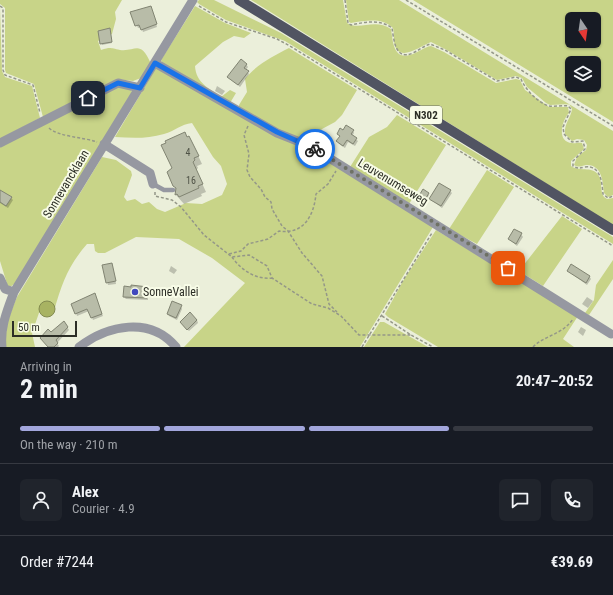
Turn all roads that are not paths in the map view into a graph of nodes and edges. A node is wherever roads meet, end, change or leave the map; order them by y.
1 (239, 0) edge
2 (193, 1) edge
3 (155, 63) junction
4 (140, 88) junction
5 (0, 143) edge
6 (104, 144) junction
7 (153, 184) joint
8 (173, 190) dead end
9 (613, 230) edge
10 (0, 278) edge
11 (14, 292) junction
12 (611, 334) dead end
13 (2, 347) edge
14 (79, 347) edge
15 (176, 347) edge

1 - 9 main road, N302
2 - 3 street, Sonnevancklaan
3 - 4 street, Sonnevancklaan
3 - 12 street, Leuvenumseweg
4 - 5 street
4 - 6 street, Sonnevancklaan
6 - 7 street
6 - 11 street, Sonnevancklaan
7 - 8 lane
10 - 11 street
11 - 13 street, Sonnevancklaan
14 - 15 street

